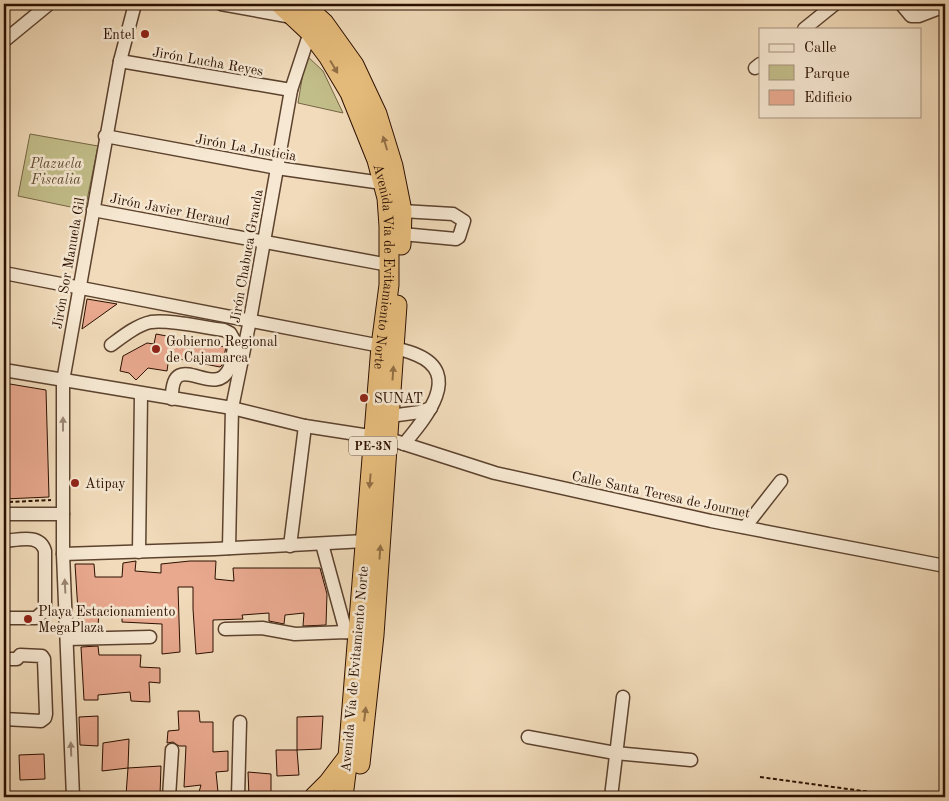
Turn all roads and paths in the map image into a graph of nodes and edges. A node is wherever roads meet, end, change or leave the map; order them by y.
1 (49, 4) edge
2 (135, 4) edge
3 (221, 4) edge
4 (280, 4) edge
5 (835, 4) edge
6 (901, 4) edge
7 (945, 6) edge
8 (299, 11) edge
9 (805, 28) edge
10 (310, 32) junction
11 (4, 41) edge
12 (120, 61) junction
13 (291, 90) junction
14 (106, 136) junction
15 (277, 168) junction
16 (382, 183) junction
17 (93, 210) junction
18 (402, 211) junction
19 (402, 234) junction
20 (263, 242) junction
21 (389, 265) junction
22 (4, 272) edge
23 (80, 286) junction
24 (250, 320) junction
25 (111, 345) dead end
26 (388, 347) junction
27 (4, 370) edge
28 (63, 381) junction
29 (141, 394) junction
30 (172, 399) junction
31 (232, 408) junction
32 (431, 408) junction
33 (390, 416) junction
34 (305, 426) junction
35 (389, 440) junction
36 (781, 481) dead end
37 (63, 500) junction
38 (4, 502) edge
39 (4, 514) edge
40 (63, 514) junction
41 (745, 527) junction
42 (4, 541) edge
43 (365, 541) junction
44 (322, 544) junction
45 (290, 546) junction
46 (229, 548) junction
47 (139, 552) junction
48 (63, 554) junction
49 (945, 566) edge
50 (4, 618) edge
51 (225, 629) dead end
52 (359, 634) junction
53 (150, 637) dead end
54 (67, 639) junction
55 (4, 660) edge
56 (623, 697) dead end
57 (4, 720) edge
58 (240, 722) dead end
59 (528, 737) dead end
60 (172, 750) dead end
61 (615, 753) junction
62 (348, 757) junction
63 (691, 760) dead end
64 (760, 776) dead end
65 (73, 797) edge
66 (169, 797) edge
67 (238, 797) edge
68 (314, 797) edge
69 (343, 797) edge
70 (356, 797) edge
71 (611, 797) edge
72 (907, 797) edge

1 - 11 street
2 - 12 street, Jirón Sor Manuela Gil
3 - 8 street
4 - 8 highway, Avenida Vía de Evitamiento Norte / PE-3N
5 - 9 street
6 - 7 street
8 - 10 highway, Avenida Vía de Evitamiento Norte / PE-3N
18 -> 8 highway, Avenida Vía de Evitamiento Norte / PE-3N
10 - 13 street, Jirón Chabuca Granda
10 -> 16 highway, Avenida Vía de Evitamiento Norte / PE-3N
12 - 13 street, Jirón Lucha Reyes
12 - 14 street, Jirón Sor Manuela Gil
13 - 15 street, Jirón Chabuca Granda
14 - 15 street, Jirón La Justicia
14 - 17 street, Jirón Sor Manuela Gil
15 - 16 street, Jirón La Justicia
15 - 20 street, Jirón Chabuca Granda
16 - 21 highway, Avenida Vía de Evitamiento Norte / PE-3N
17 - 20 street, Jirón Javier Heraud
17 - 23 street, Jirón Sor Manuela Gil
18 - 19 highway, Avenida Vía de Evitamiento Norte / PE-3N
18 - 19 street
19 - 26 highway, Avenida Vía de Evitamiento Norte / PE-3N
20 - 21 street, Jirón Javier Heraud
20 - 24 street, Jirón Chabuca Granda
21 - 26 highway, Avenida Vía de Evitamiento Norte / PE-3N
22 - 23 street
23 - 24 street
23 - 28 street, Jirón Sor Manuela Gil
24 - 26 street
24 - 31 street, Jirón Chabuca Granda
25 - 30 street
26 - 32 street
33 -> 26 highway, Avenida Vía de Evitamiento Norte / PE-3N
26 - 35 highway, Avenida Vía de Evitamiento Norte / PE-3N
27 - 28 street, Calle Santa Teresa de Journet
28 - 29 street, Calle Santa Teresa de Journet
37 -> 28 street, Jirón Sor Manuela Gil
29 - 30 street, Calle Santa Teresa de Journet
29 - 47 street
30 - 31 street, Calle Santa Teresa de Journet
31 - 34 street, Calle Santa Teresa de Journet
31 - 46 street, Jirón Chabuca Granda
32 - 33 street
32 - 35 street
33 - 35 highway, Avenida Vía de Evitamiento Norte / PE-3N
34 - 35 street, Calle Santa Teresa de Journet
34 - 45 street
35 - 41 street, Calle Santa Teresa de Journet
35 -> 43 highway, Avenida Vía de Evitamiento Norte / PE-3N
52 -> 35 highway, Avenida Vía de Evitamiento Norte / PE-3N
36 - 41 street
37 - 38 path
37 - 40 street, Jirón Sor Manuela Gil
39 - 40 street
40 - 48 street, Jirón Sor Manuela Gil
41 - 49 street, Calle Santa Teresa de Journet
42 - 50 street
43 - 44 street
43 - 52 highway, Avenida Vía de Evitamiento Norte / PE-3N
44 - 45 street
44 - 52 street
45 - 46 street
46 - 47 street
47 - 48 street
54 -> 48 street, Jirón Sor Manuela Gil
51 - 52 street
52 - 62 highway, Avenida Vía de Evitamiento Norte / PE-3N
70 -> 52 highway, Avenida Vía de Evitamiento Norte / PE-3N
53 - 54 street
65 -> 54 street, Jirón Sor Manuela Gil
55 - 57 street
56 - 61 street
58 - 67 street
59 - 61 street
60 - 66 street
61 - 63 street
61 - 71 street
62 - 68 highway
62 - 69 highway, Avenida Vía de Evitamiento Norte / PE-3N
64 - 72 path

